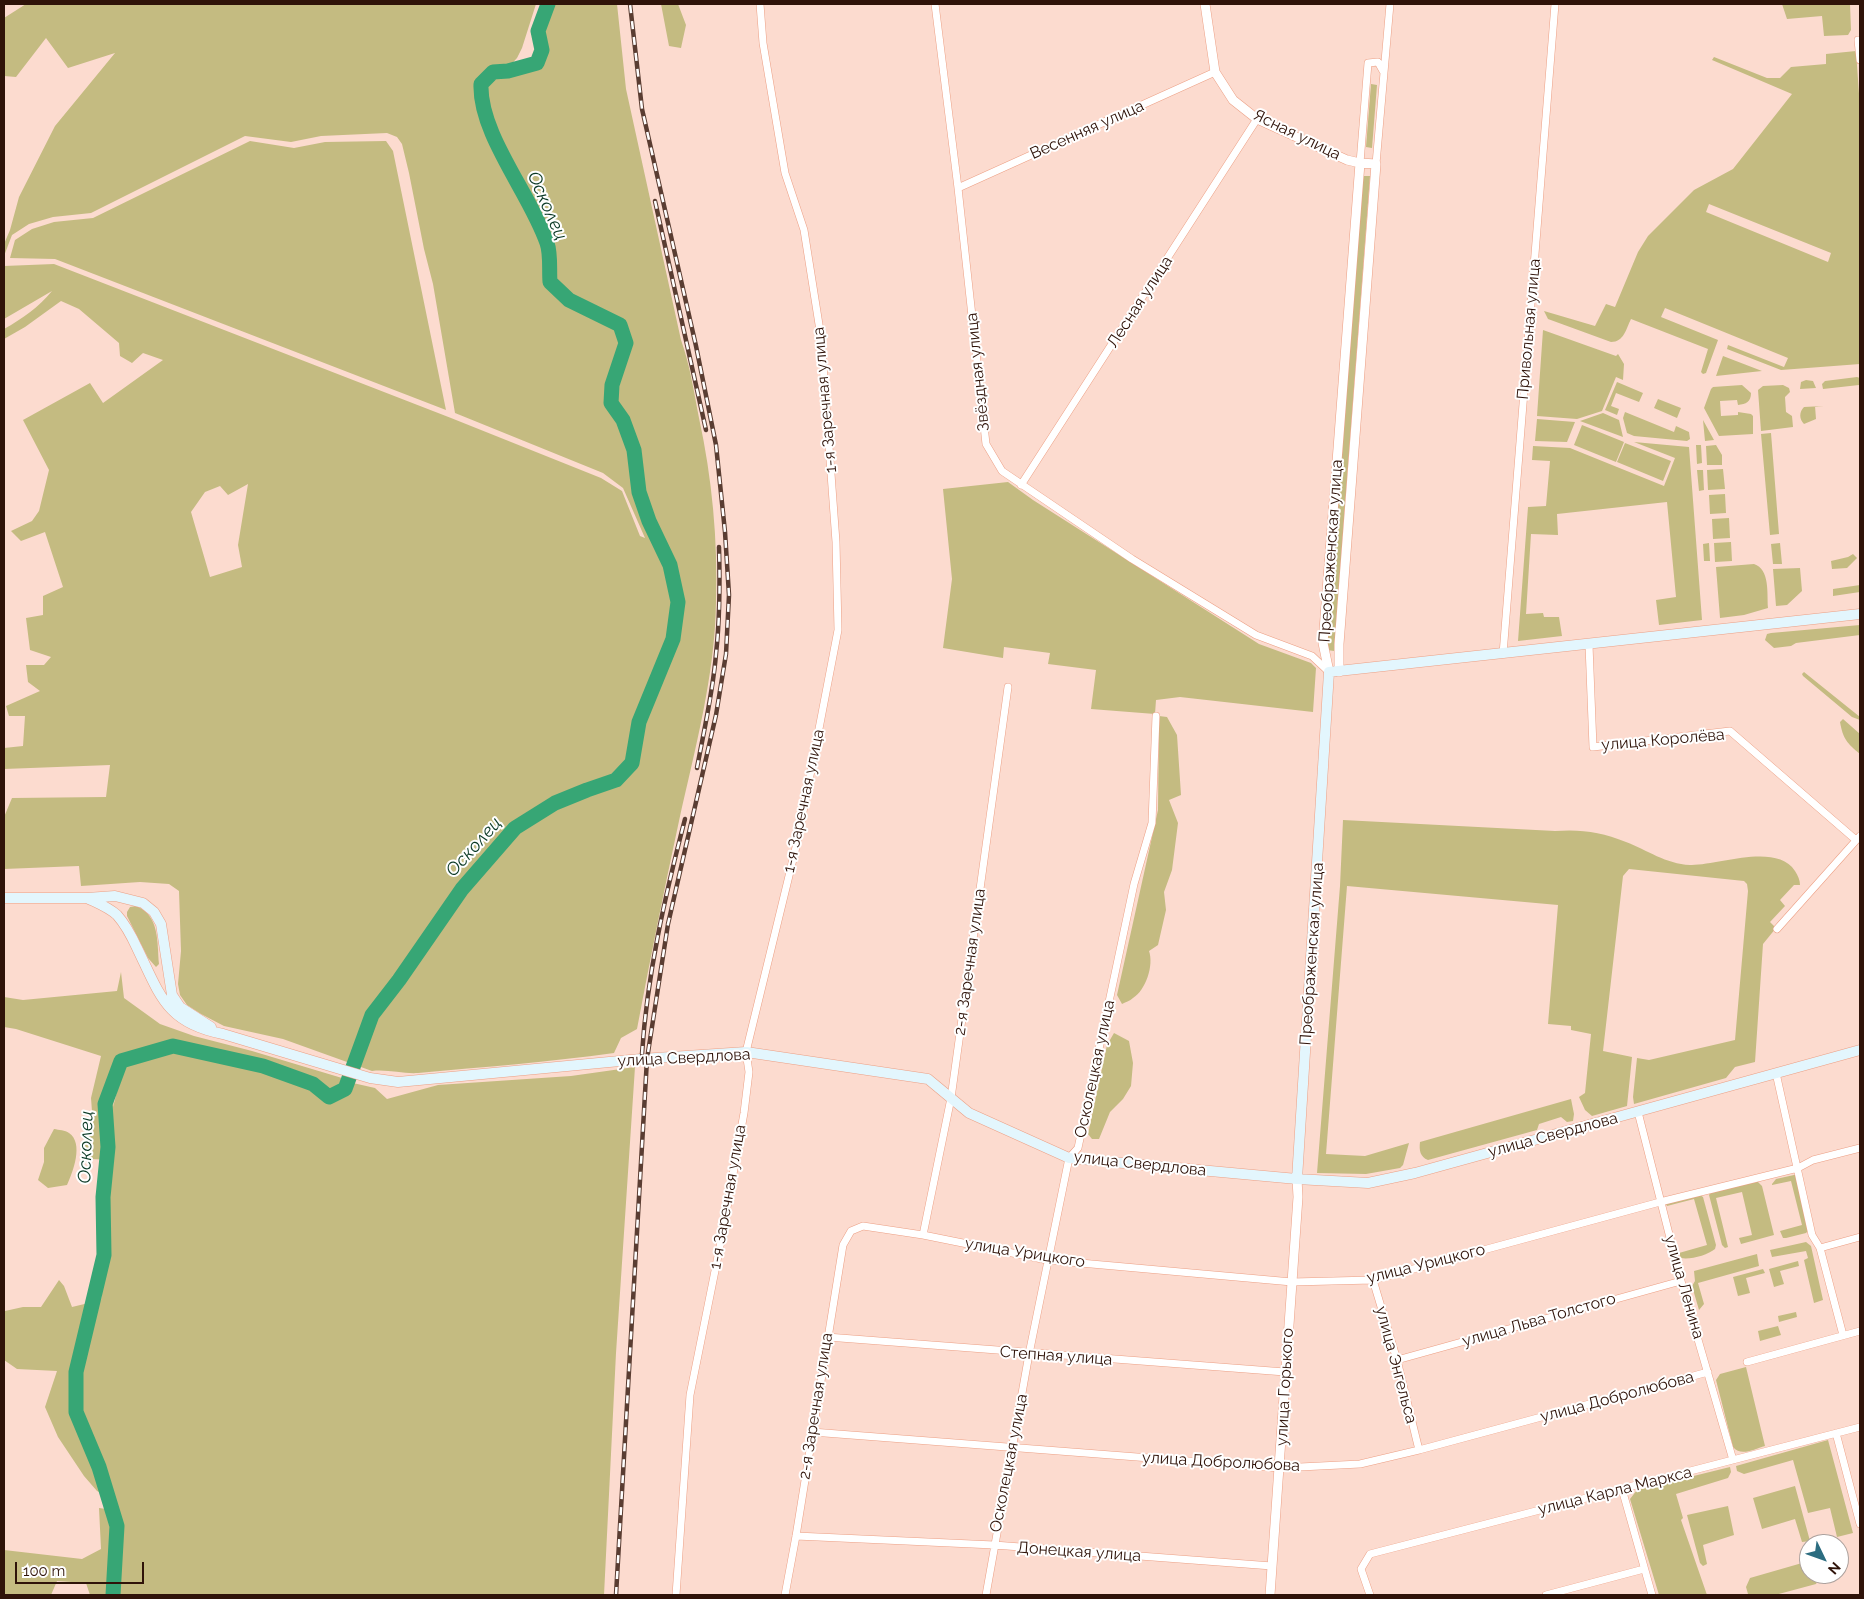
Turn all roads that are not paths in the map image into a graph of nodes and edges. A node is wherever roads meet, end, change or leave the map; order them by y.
1 (760, 4) edge
2 (935, 4) edge
3 (1204, 4) edge
4 (1390, 4) edge
5 (1555, 4) edge
6 (1858, 40) dead end
7 (1860, 60) edge
8 (1383, 71) junction
9 (1215, 72) junction
10 (1258, 119) junction
11 (1360, 163) junction
12 (1376, 164) junction
13 (958, 188) junction
14 (1021, 485) junction
15 (1860, 614) edge
16 (1589, 644) junction
17 (1503, 654) junction
18 (1334, 672) junction
19 (1008, 687) dead end
20 (1156, 716) dead end
21 (1858, 838) edge
22 (4, 898) edge
23 (86, 898) junction
24 (1777, 929) dead end
25 (223, 1034) junction
26 (1860, 1050) edge
27 (746, 1052) junction
28 (1776, 1073) junction
29 (951, 1098) junction
30 (1638, 1112) junction
31 (1860, 1148) edge
32 (1070, 1158) junction
33 (1798, 1168) junction
34 (1297, 1179) junction
35 (1660, 1202) junction
36 (863, 1226) joint
37 (923, 1235) junction
38 (1860, 1237) edge
39 (1820, 1248) junction
40 (1047, 1260) junction
41 (1372, 1280) junction
42 (1681, 1281) junction
43 (1292, 1282) junction
44 (1860, 1331) edge
45 (1843, 1336) junction
46 (827, 1337) junction
47 (1029, 1354) junction
48 (1397, 1360) junction
49 (1747, 1362) dead end
50 (1285, 1372) junction
51 (1708, 1372) junction
52 (1860, 1427) edge
53 (812, 1432) junction
54 (1836, 1433) junction
55 (1014, 1448) junction
56 (1419, 1450) junction
57 (1733, 1460) junction
58 (1280, 1468) junction
59 (1622, 1489) junction
60 (1858, 1511) edge
61 (1860, 1524) edge
62 (796, 1536) junction
63 (994, 1545) junction
64 (1272, 1566) junction
65 (1644, 1569) junction
66 (676, 1595) edge
67 (785, 1595) edge
68 (986, 1595) edge
69 (1270, 1595) edge
70 (1370, 1595) edge
71 (1546, 1595) edge
72 (1652, 1595) edge

1 - 27 street, 1-я Заречная улица
2 - 13 street, Звёздная улица
3 - 9 street, Ясная улица
4 - 8 street, Преображенская улица
5 - 17 street, Привольная улица
6 - 7 street
8 - 11 street, Преображенская улица
8 - 12 street, Преображенская улица
9 - 10 street, Ясная улица
9 - 13 street, Весенняя улица
10 - 11 street, Ясная улица
10 - 14 street, Лесная улица
11 - 12 street, Ясная улица
11 - 18 street, Преображенская улица
12 - 18 street, Преображенская улица
13 - 14 street, Звёздная улица
14 - 18 street, Звёздная улица
15 - 16 main road
16 - 17 main road
16 - 21 street, улица Королёва
17 - 18 main road
18 - 34 main road, Преображенская улица
19 - 29 street, 2-я Заречная улица
20 - 32 street, Осколецкая улица
21 - 24 street
22 - 23 main road, улица Свердлова
23 - 25 main road, улица Свердлова
23 - 25 main road, улица Свердлова
25 - 27 main road, улица Свердлова
26 - 28 main road, улица Свердлова
27 - 29 main road, улица Свердлова
27 - 66 street, 1-я Заречная улица
28 - 30 main road, улица Свердлова
28 - 33 street
29 - 32 main road, улица Свердлова
29 - 37 street, 2-я Заречная улица
30 - 34 main road, улица Свердлова
30 - 35 street, улица Ленина
31 - 33 street, улица Урицкого
32 - 34 main road, улица Свердлова
32 - 40 street, Осколецкая улица
33 - 35 street, улица Урицкого
33 - 39 street
34 - 43 street, улица Горького
35 - 41 street, улица Урицкого
35 - 42 street, улица Ленина
36 - 37 street, улица Урицкого
36 - 46 street, 2-я Заречная улица
37 - 40 street, улица Урицкого
38 - 39 street
39 - 45 street
40 - 43 street, улица Урицкого
40 - 47 street, Осколецкая улица
41 - 43 street, улица Урицкого
41 - 48 street, улица Энгельса
42 - 48 street, улица Льва Толстого
42 - 51 street, улица Ленина
43 - 50 street, улица Горького
44 - 45 street
45 - 49 street
46 - 47 street, Степная улица
46 - 53 street, 2-я Заречная улица
47 - 50 street, Степная улица
47 - 55 street, Осколецкая улица
48 - 56 street, улица Энгельса
50 - 58 street, улица Горького
51 - 56 street, улица Добролюбова
51 - 57 street, улица Ленина
52 - 54 street, улица Карла Маркса
53 - 55 street, улица Добролюбова
53 - 62 street, 2-я Заречная улица
54 - 57 street, улица Карла Маркса
54 - 60 street
55 - 58 street, улица Добролюбова
55 - 63 street, Осколецкая улица
56 - 58 street, улица Добролюбова
57 - 59 street, улица Карла Маркса
58 - 64 street, улица Горького
59 - 65 street
59 - 70 street, улица Карла Маркса
60 - 61 street
62 - 63 street, Донецкая улица
62 - 67 street, 2-я Заречная улица
63 - 64 street, Донецкая улица
63 - 68 street, Осколецкая улица
64 - 69 street, улица Горького
65 - 71 street
65 - 72 street

